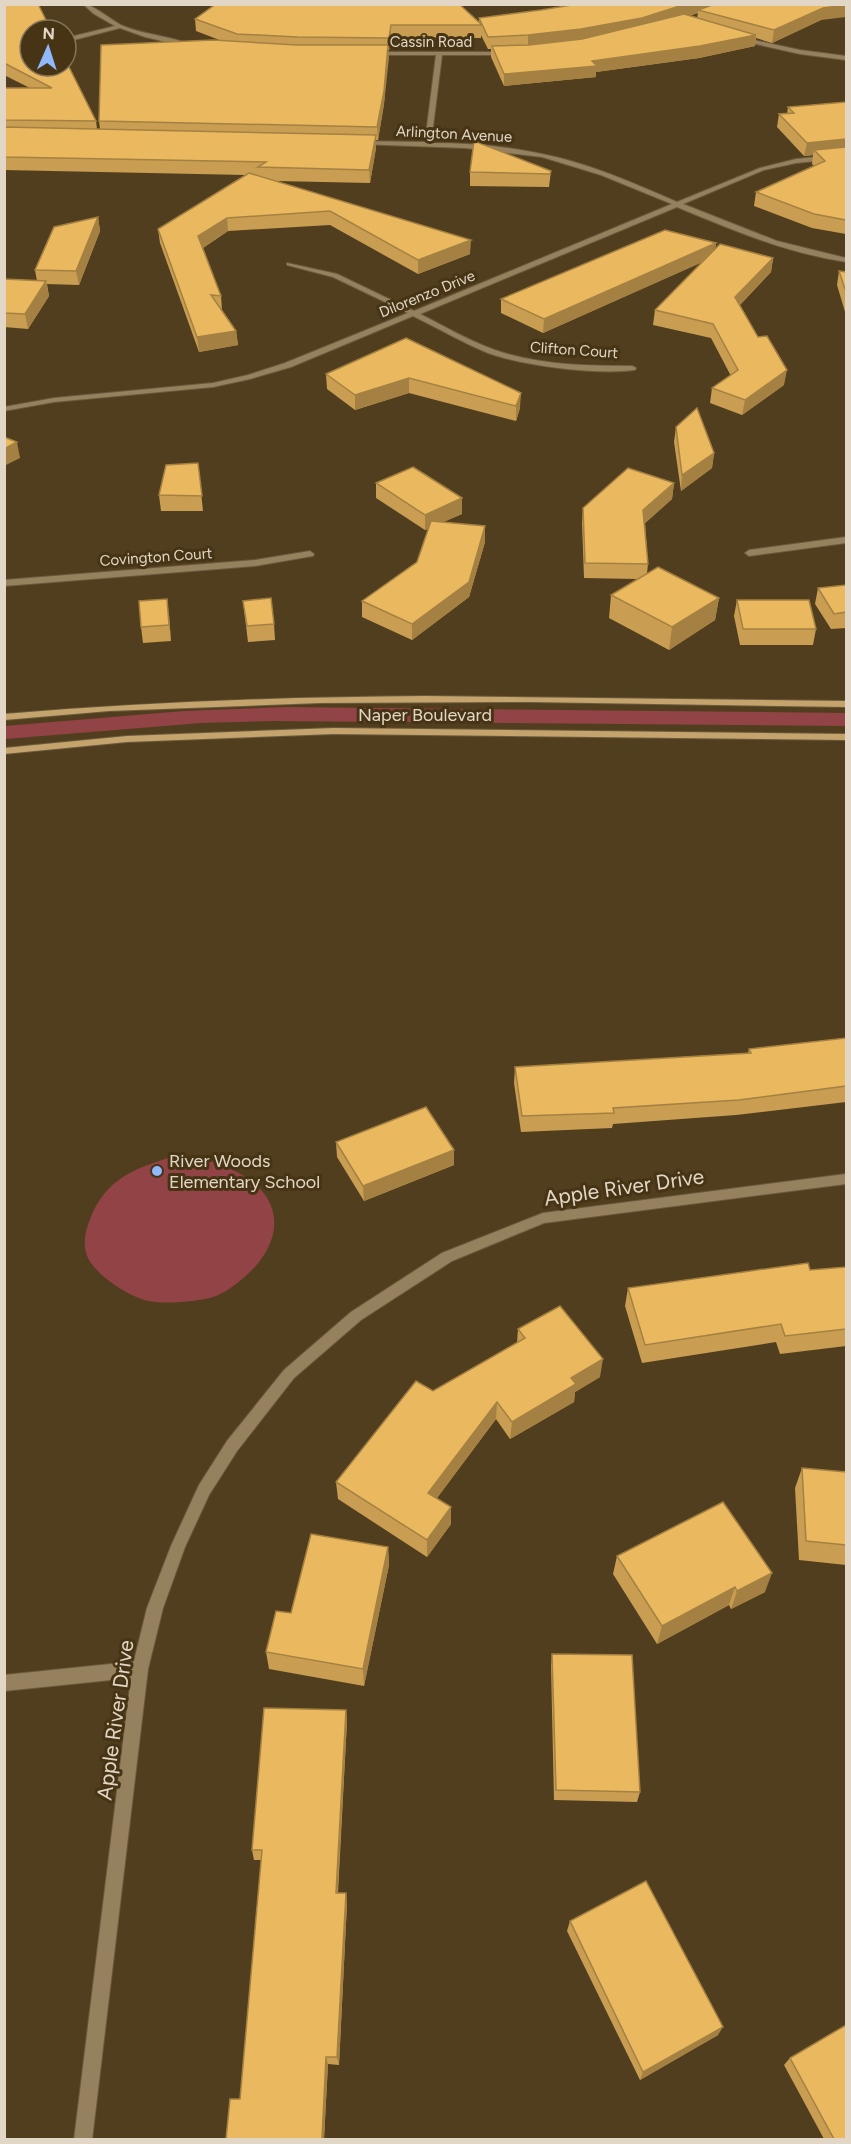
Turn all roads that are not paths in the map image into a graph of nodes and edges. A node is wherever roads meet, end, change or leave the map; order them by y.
1 (85, 4) edge
2 (117, 26) junction
3 (78, 37) edge
4 (733, 37) edge
5 (198, 46) edge
6 (508, 53) edge
7 (369, 54) edge
8 (439, 55) junction
9 (846, 58) edge
10 (353, 143) edge
11 (428, 145) junction
12 (846, 156) edge
13 (675, 205) junction
14 (846, 260) edge
15 (289, 264) dead end
16 (415, 314) junction
17 (632, 368) dead end
18 (4, 409) edge
19 (846, 540) edge
20 (749, 553) dead end
21 (309, 554) dead end
22 (4, 583) edge
23 (846, 704) edge
24 (4, 717) edge
25 (846, 737) edge
26 (4, 751) edge
27 (846, 1179) edge
28 (140, 1669) junction
29 (4, 1683) edge
30 (83, 2139) edge

1 - 2 street
2 - 3 street
2 - 5 street
4 - 9 street
6 - 8 street, Cassin Road
7 - 8 street, Cassin Road
8 - 11 street
10 - 11 street, Arlington Avenue
11 - 13 street, Arlington Avenue
12 - 13 street, Dilorenzo Drive
13 - 14 street, Arlington Avenue
13 - 16 street, Dilorenzo Drive
15 - 16 street, Clifton Court
16 - 17 street, Clifton Court
16 - 18 street, Dilorenzo Drive
19 - 20 street
21 - 22 street, Covington Court
23 - 24 main road, Naper Boulevard
25 - 26 main road, Naper Boulevard
27 - 28 street, Apple River Drive
28 - 29 street
28 - 30 street, Apple River Drive

